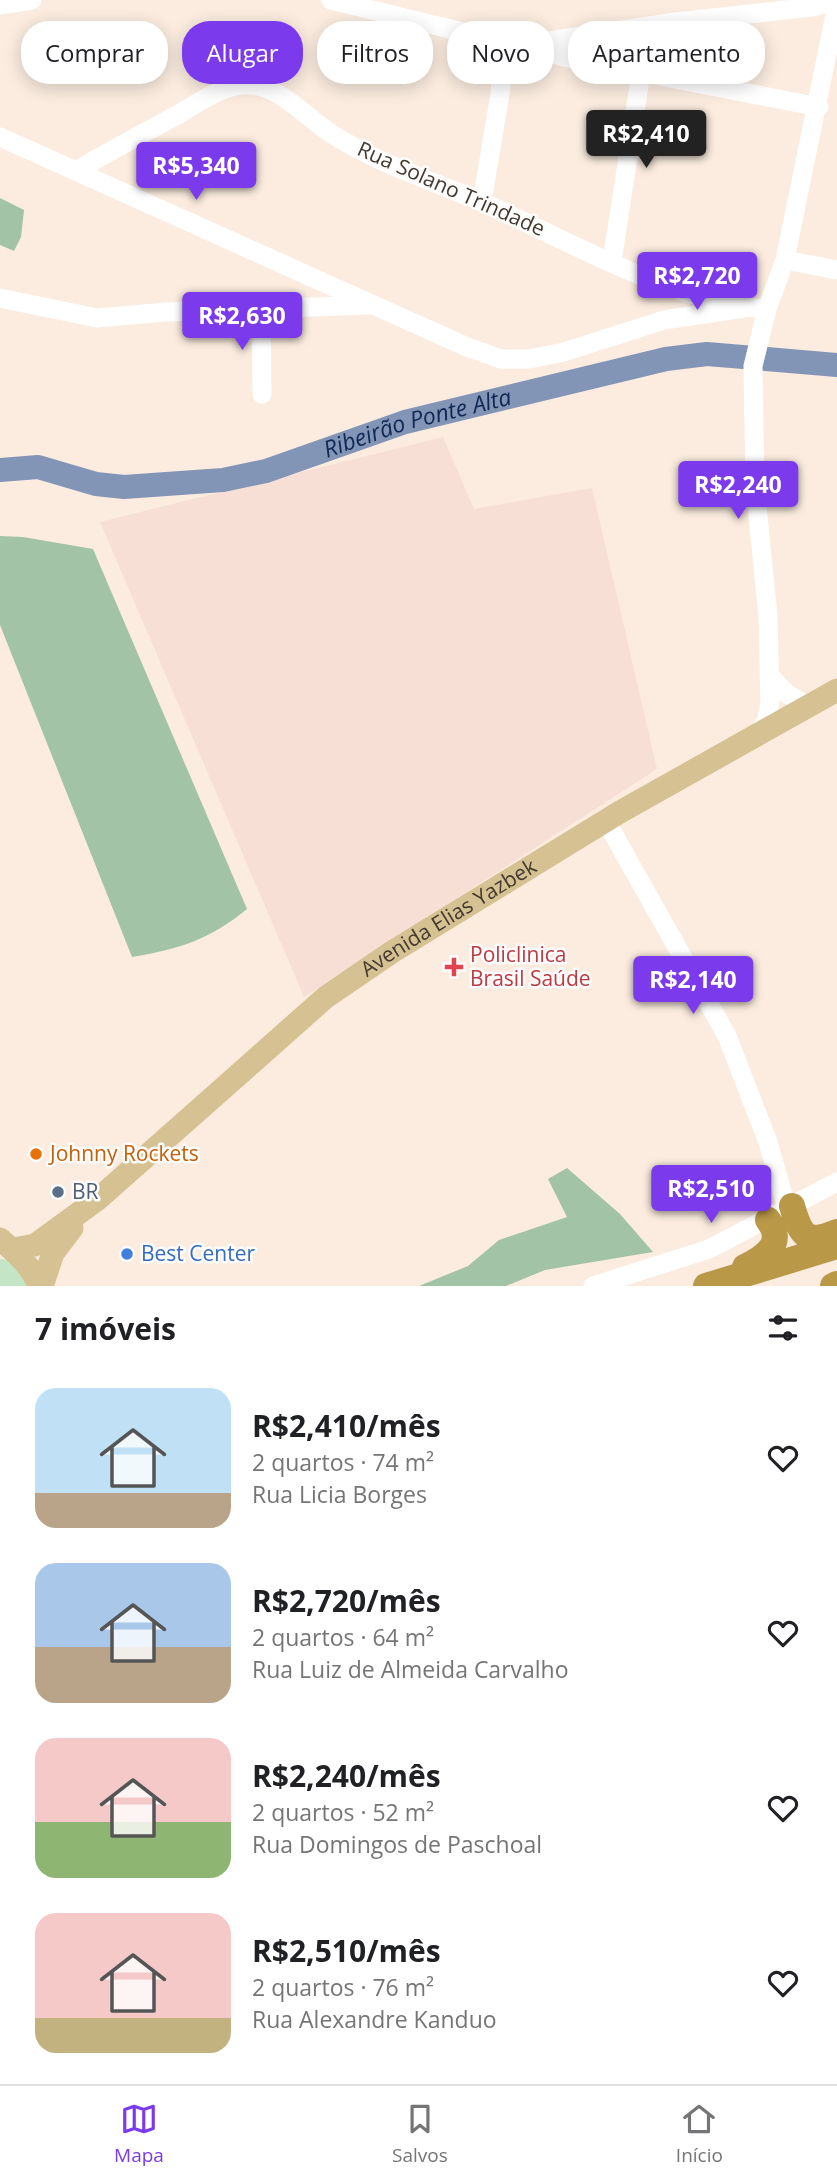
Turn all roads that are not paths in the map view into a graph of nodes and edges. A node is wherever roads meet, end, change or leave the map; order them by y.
1 (32, 0) edge
2 (331, 0) edge
3 (837, 3) edge
4 (0, 5) edge
5 (447, 27) edge
6 (554, 38) edge
7 (503, 84) edge
8 (639, 84) edge
9 (695, 84) edge
10 (819, 107) junction
11 (0, 137) edge
12 (77, 170) junction
13 (482, 202) junction
14 (785, 260) junction
15 (612, 261) junction
16 (837, 270) edge
17 (673, 287) junction
18 (0, 298) edge
19 (376, 305) junction
20 (744, 307) junction
21 (767, 309) junction
22 (261, 310) junction
23 (664, 320) junction
24 (262, 394) dead end
25 (769, 675) junction
26 (837, 690) edge
27 (807, 705) junction
28 (760, 733) junction
29 (606, 821) junction
30 (837, 1182) edge
31 (98, 1199) junction
32 (783, 1212) junction
33 (837, 1232) edge
34 (7, 1244) edge
35 (837, 1246) edge
36 (708, 1285) edge
37 (40, 1286) edge
38 (593, 1286) edge

1 - 4 street
2 - 5 street
3 - 6 street
3 - 10 street
7 - 13 street
8 - 15 street
9 - 10 street
10 - 14 street
11 - 12 street
12 - 13 street, Rua Solano Trindade
12 - 19 street
13 - 15 street, Rua Solano Trindade
14 - 16 street
14 - 21 street
15 - 17 street, Rua Solano Trindade
17 - 20 street, Rua Solano Trindade
17 - 23 street
18 - 22 street
19 - 22 street
19 - 23 street
20 - 21 street, Rua Solano Trindade
20 - 23 street
21 - 25 street
22 - 24 street
25 - 27 street
25 - 28 street
26 - 27 main road, Avenida Elias Yazbek
27 - 28 main road, Avenida Elias Yazbek
28 - 29 main road, Avenida Elias Yazbek
29 - 31 main road, Avenida Elias Yazbek
29 - 32 street
30 - 32 street
31 - 34 main road, Avenida Elias Yazbek
31 - 37 main road, Avenida Elias Yazbek
32 - 33 highway
32 - 36 highway
32 - 38 street
34 - 37 main road
35 - 36 highway

